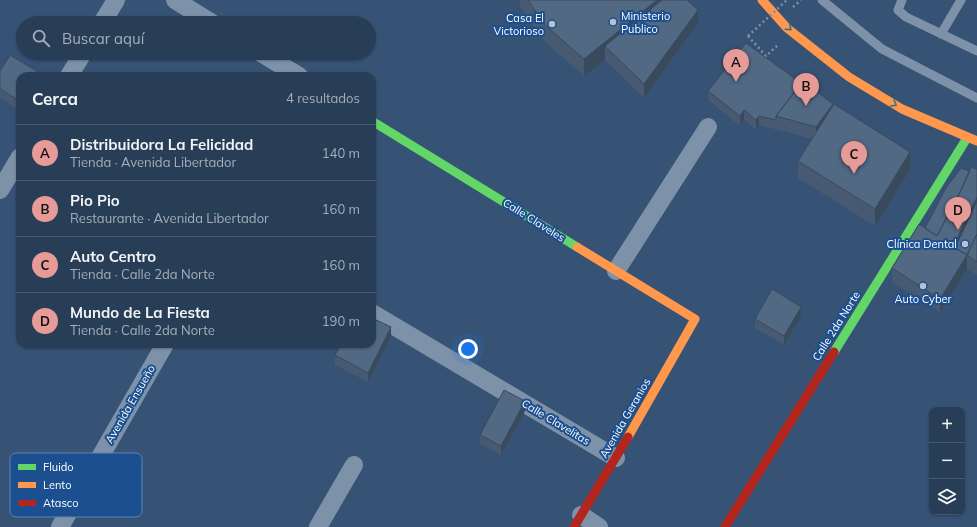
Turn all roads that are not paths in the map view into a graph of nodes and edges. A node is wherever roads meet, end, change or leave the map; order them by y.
1 (116, 0) edge
2 (175, 0) edge
3 (762, 0) edge
4 (822, 0) edge
5 (902, 0) edge
6 (961, 0) edge
7 (106, 16) edge
8 (201, 16) edge
9 (941, 34) junction
10 (977, 51) edge
11 (79, 60) edge
12 (273, 60) edge
13 (71, 72) edge
14 (292, 72) edge
15 (977, 98) edge
16 (376, 123) edge
17 (708, 127) dead end
18 (967, 138) junction
19 (977, 141) edge
20 (16, 164) edge
21 (0, 190) edge
22 (616, 271) junction
23 (376, 315) edge
24 (695, 320) joint
25 (163, 348) edge
26 (102, 453) edge
27 (616, 458) junction
28 (354, 465) dead end
29 (66, 517) edge
30 (578, 521) edge
31 (60, 527) edge
32 (318, 527) edge
33 (599, 527) edge
34 (725, 527) edge

1 - 7 street
2 - 8 street
3 -> 18 main road
4 - 15 lane
5 - 9 lane
6 - 9 lane
9 - 10 lane
11 - 13 street
12 - 14 street
16 - 22 main road, Calle Claveles
17 - 22 street
18 - 19 main road
18 - 34 main road, Calle 2da Norte
20 - 21 street
22 - 24 main road, Calle Claveles
23 - 27 street, Calle Clavelitas
24 - 27 main road, Avenida Geranios
25 - 26 street, Avenida Ensueño
27 - 30 main road, Avenida Geranios
28 - 32 street
29 - 31 street, Avenida Ensueño
30 - 33 street

